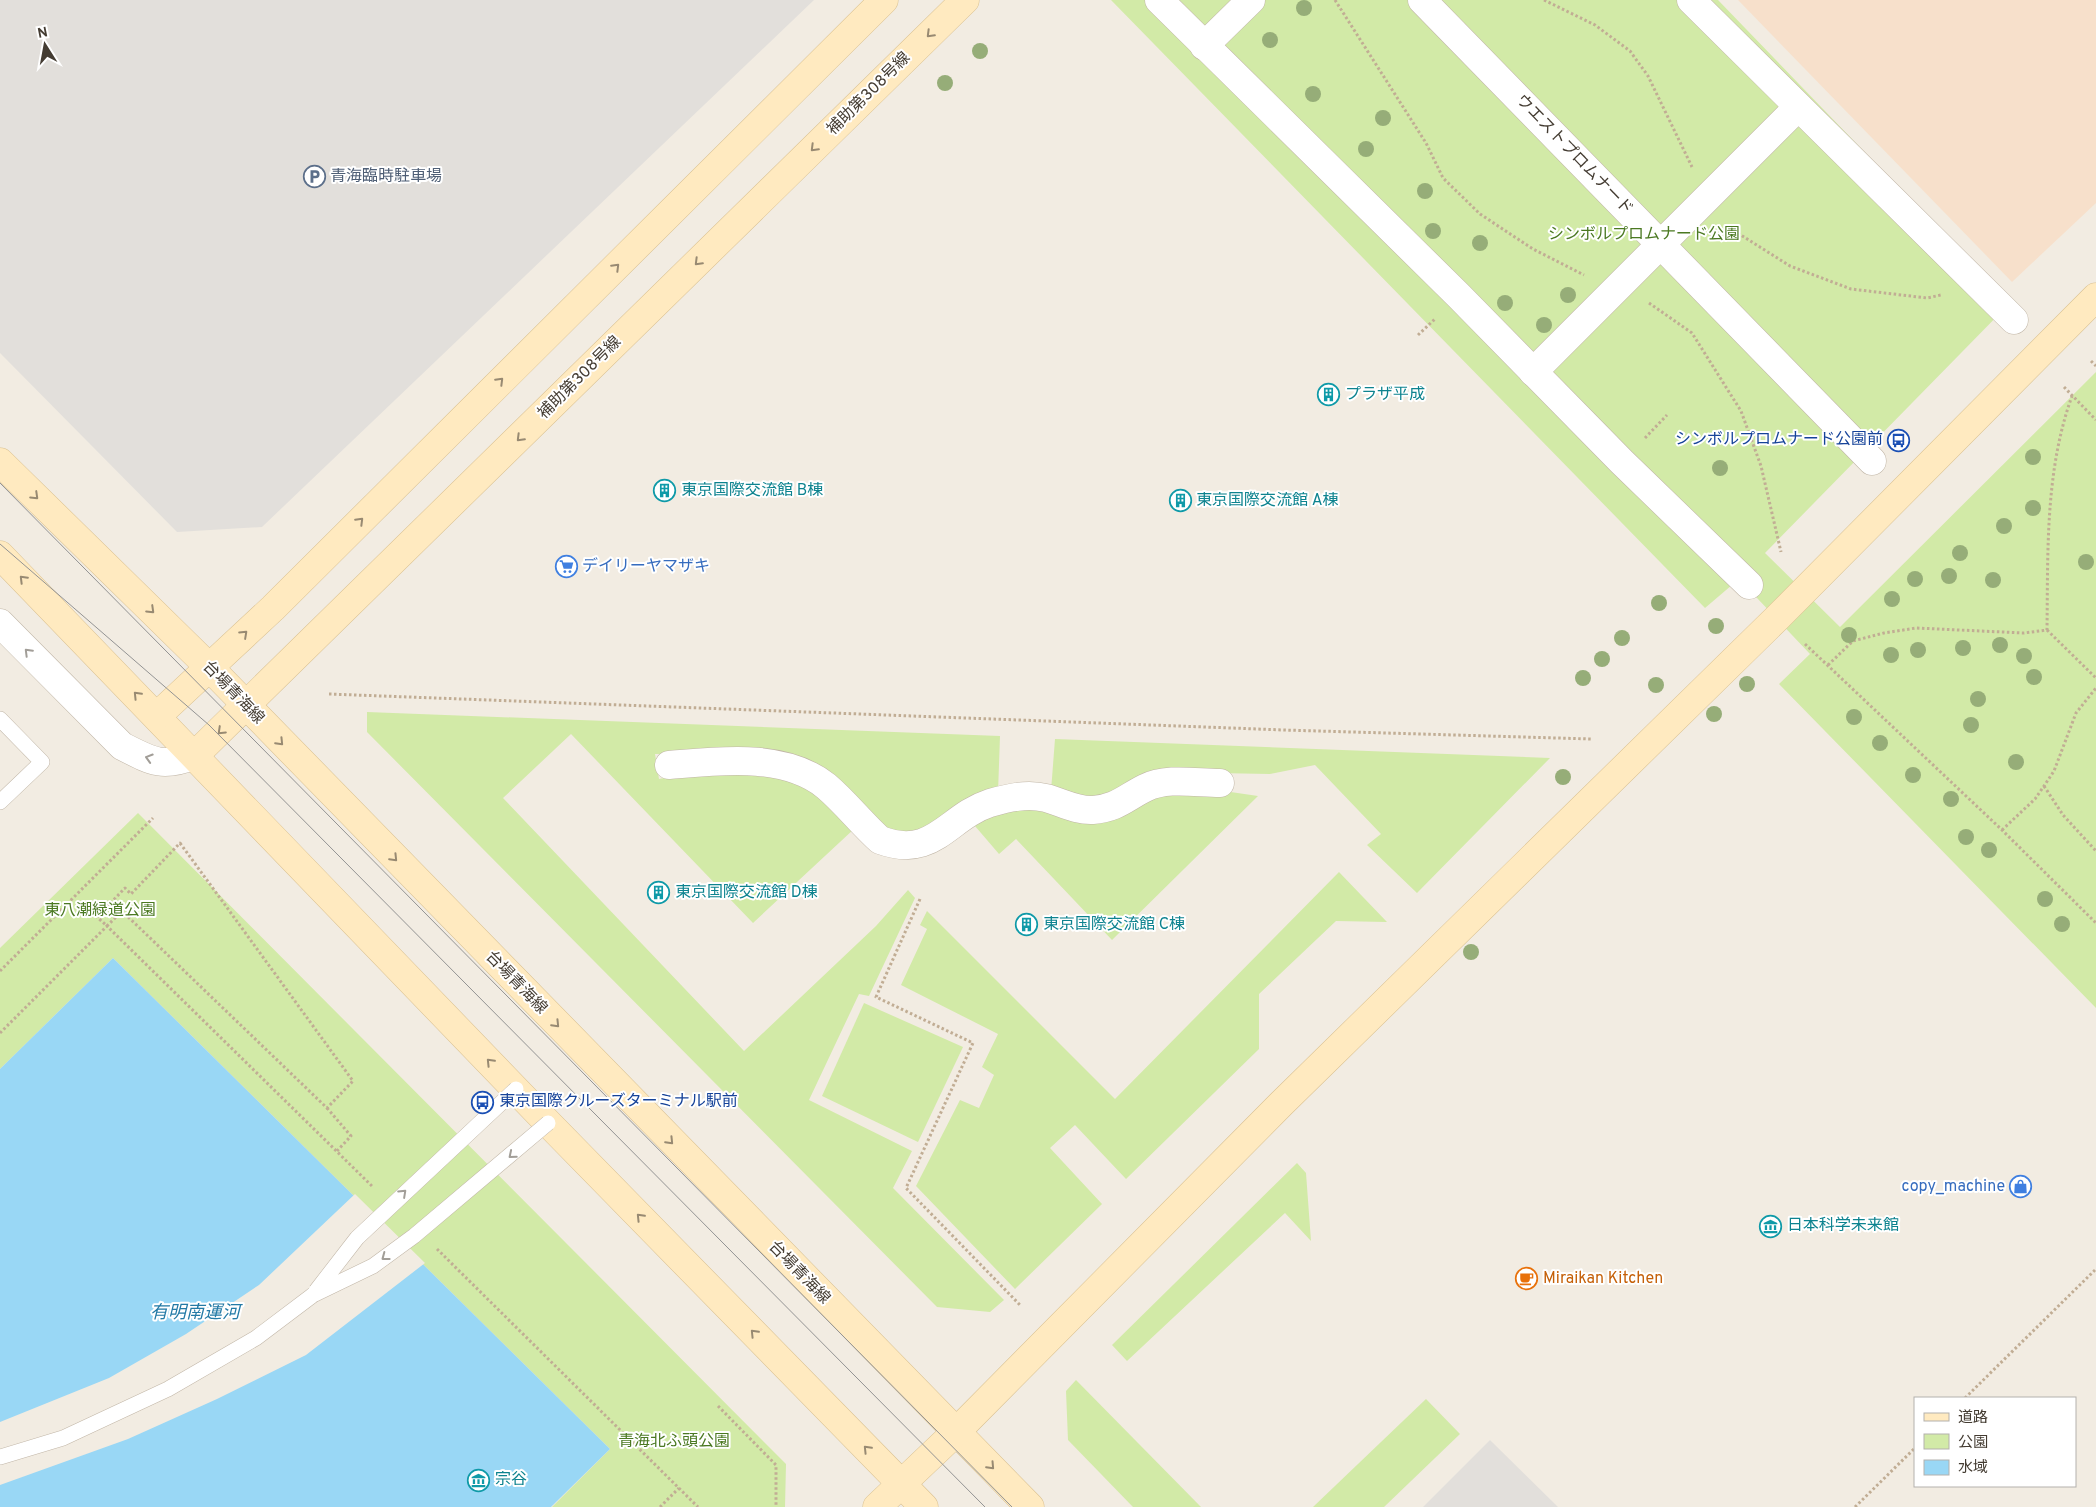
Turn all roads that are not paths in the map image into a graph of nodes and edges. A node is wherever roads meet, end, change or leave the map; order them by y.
1 (884, 0) edge
2 (965, 0) edge
3 (1159, 0) edge
4 (1250, 0) edge
5 (1422, 0) edge
6 (1691, 0) edge
7 (1204, 46) junction
8 (1798, 107) junction
9 (1661, 244) junction
10 (2096, 297) edge
11 (2014, 320) dead end
12 (1533, 372) junction
13 (1872, 461) dead end
14 (0, 462) edge
15 (0, 556) edge
16 (1749, 585) dead end
17 (0, 623) edge
18 (209, 668) junction
19 (246, 707) junction
20 (157, 716) junction
21 (0, 719) edge
22 (195, 755) junction
23 (669, 765) dead end
24 (1220, 783) dead end
25 (0, 802) edge
26 (516, 1089) junction
27 (548, 1123) junction
28 (313, 1295) junction
29 (957, 1431) junction
30 (0, 1457) edge
31 (901, 1484) junction
32 (877, 1507) edge
33 (924, 1507) edge
34 (1030, 1507) edge

18 -> 1 street
2 -> 19 street, 補助第308号線
3 - 7 street
4 - 7 street
5 - 9 street, ウエストプロムナード
6 - 8 street
7 - 12 street
8 - 9 street
8 - 11 street
9 - 12 street
9 - 13 street, ウエストプロムナード
10 - 29 street
12 - 16 street
14 -> 18 street, 台場青海線
20 -> 15 street
22 -> 17 street
18 - 19 street, 台場青海線
18 - 20 street
19 -> 22 street, 補助第308号線
19 -> 29 street, 台場青海線
20 - 22 street
21 - 25 lane
26 -> 22 street
23 - 24 street
26 - 27 street
28 -> 26 lane, bridge
27 -> 28 lane, bridge
31 -> 27 street
28 - 30 lane
29 - 31 street
29 -> 34 street, 台場青海線
31 - 32 street
31 - 33 street

